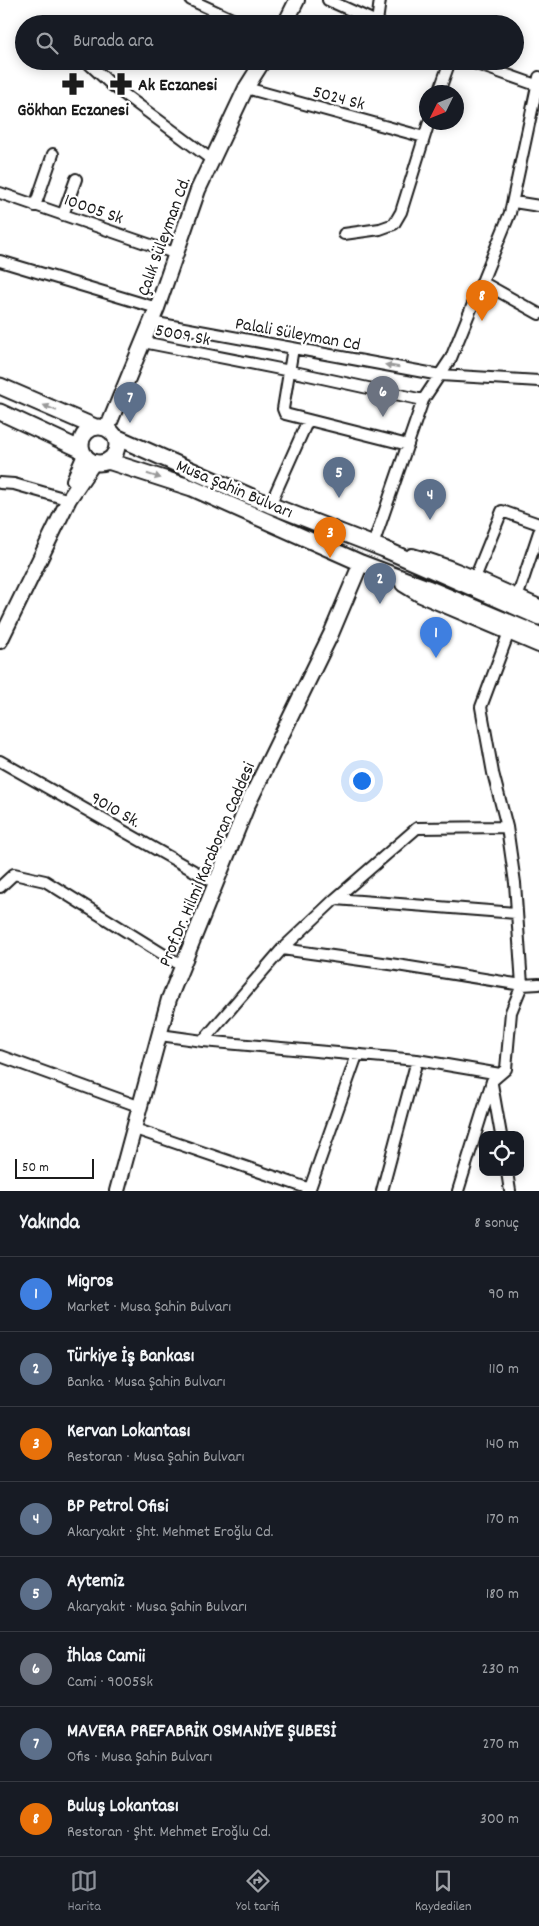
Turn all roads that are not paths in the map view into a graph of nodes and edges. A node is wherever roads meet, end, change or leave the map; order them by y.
1 (191, 0) edge
2 (297, 0) edge
3 (328, 0) edge
4 (380, 0) edge
5 (224, 15) edge
6 (290, 15) edge
7 (361, 15) edge
8 (379, 15) edge
9 (96, 70) edge
10 (257, 70) edge
11 (447, 70) edge
12 (500, 70) edge
13 (538, 81) edge
14 (441, 85) edge
15 (246, 88) junction
16 (426, 130) edge
17 (424, 137) junction
18 (53, 154) dead end
19 (212, 160) junction
20 (76, 179) dead end
21 (0, 193) edge
22 (514, 202) junction
23 (35, 206) junction
24 (539, 206) edge
25 (63, 215) junction
26 (344, 234) dead end
27 (177, 254) junction
28 (0, 261) edge
29 (482, 282) junction
30 (157, 308) junction
31 (539, 314) edge
32 (151, 322) junction
33 (143, 342) junction
34 (293, 348) junction
35 (290, 371) junction
36 (440, 375) junction
37 (539, 381) edge
38 (0, 386) edge
39 (423, 400) junction
40 (0, 412) edge
41 (308, 420) junction
42 (106, 431) junction
43 (408, 445) junction
44 (92, 457) junction
45 (0, 483) edge
46 (63, 498) junction
47 (270, 505) junction
48 (539, 524) edge
49 (539, 532) edge
50 (378, 547) junction
51 (361, 563) junction
52 (378, 570) junction
53 (475, 578) junction
54 (517, 598) junction
55 (539, 607) edge
56 (539, 617) edge
57 (0, 626) edge
58 (509, 632) junction
59 (539, 635) edge
60 (0, 641) edge
61 (539, 645) edge
62 (0, 761) edge
63 (508, 827) junction
64 (217, 884) junction
65 (0, 887) edge
66 (334, 899) junction
67 (516, 913) junction
68 (282, 949) junction
69 (182, 966) junction
70 (539, 984) edge
71 (522, 985) junction
72 (160, 1035) junction
73 (203, 1041) junction
74 (357, 1055) junction
75 (0, 1056) edge
76 (417, 1060) junction
77 (500, 1074) junction
78 (492, 1081) junction
79 (141, 1107) junction
80 (135, 1129) junction
81 (500, 1131) edge
82 (508, 1176) edge
83 (310, 1190) edge
84 (117, 1191) edge
85 (382, 1191) edge
86 (458, 1191) edge
87 (510, 1191) edge

1 - 5 street
2 - 6 main road
3 - 7 street
4 - 8 street
9 - 19 street
10 - 15 main road, Çalık Süleyman Cd.
11 - 14 street
12 - 13 street
13 - 22 street
15 - 17 street, 5024 Sk
15 - 19 main road, Çalık Süleyman Cd.
16 - 17 street
17 - 26 street
18 - 23 street
19 - 27 main road, Çalık Süleyman Cd.
20 - 25 street
21 - 23 street, 10005 Sk
22 - 24 street
22 - 29 street
23 - 25 street, 10005 Sk
25 - 27 street, 10005 Sk
27 - 30 main road, Çalık Süleyman Cd.
28 - 30 street
29 - 31 street
29 - 36 street
30 - 32 main road, Çalık Süleyman Cd.
32 - 33 main road, Çalık Süleyman Cd.
32 - 34 street, Palali Süleyman Cd
33 - 35 street, 5009 Sk
33 - 42 main road, Çalık Süleyman Cd.
34 - 35 street
36 -> 34 street, Palali Süleyman Cd
35 - 39 street, 5009 Sk
35 - 41 street
36 - 37 street, Palali Süleyman Cd
36 - 39 street
42 -> 38 main road, Musa Şahin Bulvarı
39 - 43 street
40 - 44 main road, Musa Şahin Bulvarı
41 - 43 street
41 - 47 street
42 - 44 main road
42 - 44 main road
42 - 47 main road, Musa Şahin Bulvarı
43 - 50 street
44 - 46 main road
44 -> 51 main road, Musa Şahin Bulvarı
44 - 60 main road
45 - 46 street
46 - 57 main road
47 - 50 main road, Musa Şahin Bulvarı
48 - 53 street
49 - 54 street
50 - 53 main road
50 - 56 main road, Musa Şahin Bulvarı
51 - 52 main road, Musa Şahin Bulvarı
51 - 64 main road, Prof.Dr. Hilmi Karaboran Caddesi
52 - 58 main road
52 - 59 main road, Musa Şahin Bulvarı
53 - 54 main road
54 - 55 main road
58 - 61 main road
58 - 63 street
62 - 64 street, 9010 Sk.
63 - 66 street
63 - 67 street
64 - 69 main road, Prof.Dr. Hilmi Karaboran Caddesi
65 - 69 street
66 - 67 street
66 - 68 street
67 - 71 street
68 - 71 street
68 - 73 street
69 - 72 main road, Prof.Dr. Hilmi Karaboran Caddesi
70 - 71 street
71 - 77 street
72 - 73 street
72 - 79 main road, Prof.Dr. Hilmi Karaboran Caddesi
73 - 74 street
74 - 76 street
74 - 83 street
75 - 79 street
76 - 77 street
76 - 85 street
77 - 78 street
78 - 81 street
78 - 86 street
79 - 80 main road, Prof.Dr. Hilmi Karaboran Caddesi
80 - 83 street
80 - 84 main road, Prof.Dr. Hilmi Karaboran Caddesi
82 - 87 street

